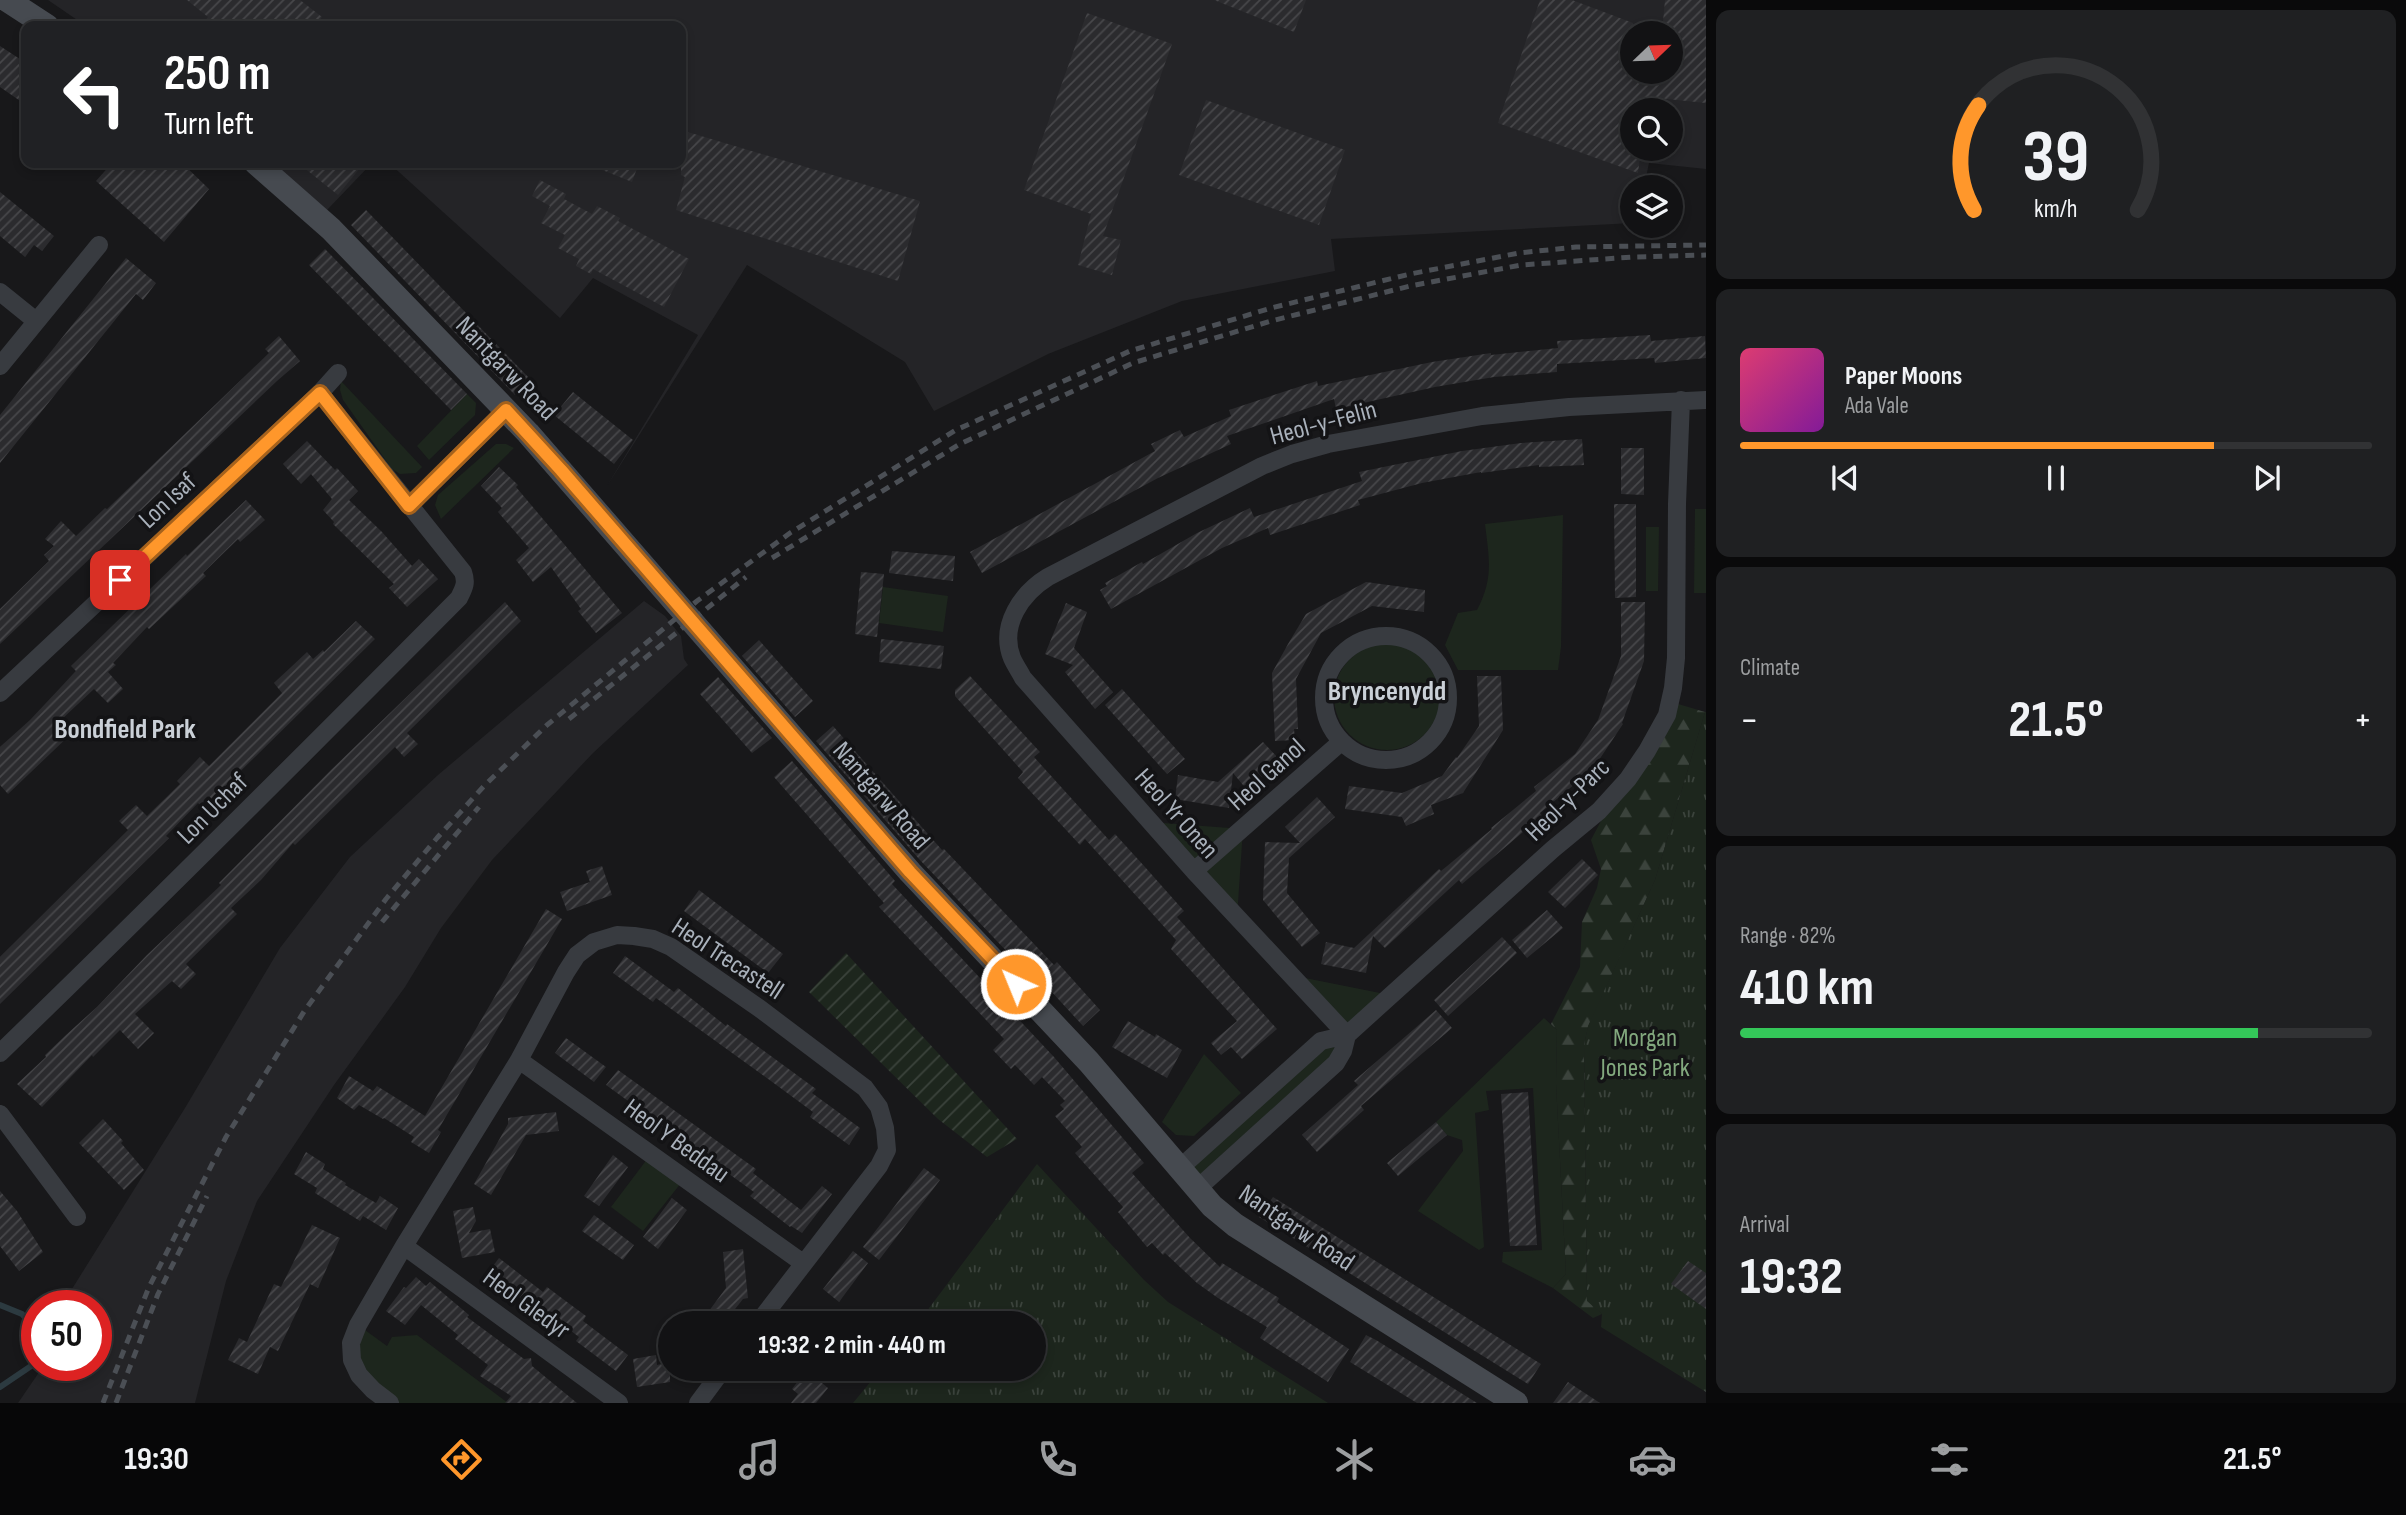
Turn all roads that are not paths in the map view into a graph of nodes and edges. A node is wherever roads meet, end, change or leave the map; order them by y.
1 (7, 0) edge
2 (39, 21) edge
3 (262, 168) edge
4 (99, 245) dead end
5 (0, 292) edge
6 (36, 321) junction
7 (0, 366) edge
8 (338, 373) dead end
9 (320, 393) junction
10 (1681, 400) junction
11 (1706, 400) edge
12 (506, 410) junction
13 (409, 506) junction
14 (1017, 607) joint
15 (0, 693) edge
16 (1340, 742) junction
17 (1194, 871) junction
18 (1347, 1035) junction
19 (0, 1053) edge
20 (519, 1060) junction
21 (0, 1114) edge
22 (1180, 1168) junction
23 (1197, 1189) junction
24 (77, 1217) dead end
25 (404, 1246) junction
26 (803, 1263) junction
27 (767, 1311) edge
28 (714, 1381) edge
29 (390, 1403) edge
30 (619, 1403) edge
31 (698, 1403) edge
32 (1516, 1403) edge

1 - 2 main road
3 - 12 main road, Nantgarw Road
4 - 6 street
5 - 6 street
6 - 7 street
8 - 9 street, Lon Isaf
9 - 13 street
9 - 15 street, Lon Isaf
10 - 11 street, Heol-y-Felin
10 - 14 street, Heol-y-Felin
10 - 18 street, Heol-y-Parc
12 - 13 street
12 - 22 main road, Nantgarw Road
13 - 19 street, Lon Uchaf
14 - 17 street, Heol Yr Onen
16 - 16 street, Heol Ganol
16 - 17 street, Heol Ganol
17 - 18 street, Heol Yr Onen
18 - 22 street, Heol-y-Parc
18 - 23 street, Heol-y-Parc
20 - 25 street, Heol Trecastell
20 - 26 street, Heol Y Beddau
20 - 26 street, Heol Trecastell
21 - 24 street
22 - 23 main road, Nantgarw Road
23 - 32 main road, Nantgarw Road
25 - 29 street, Heol Trecastell
25 - 30 street, Heol Gledyr
26 - 27 street, Heol Trecastell
28 - 31 street

